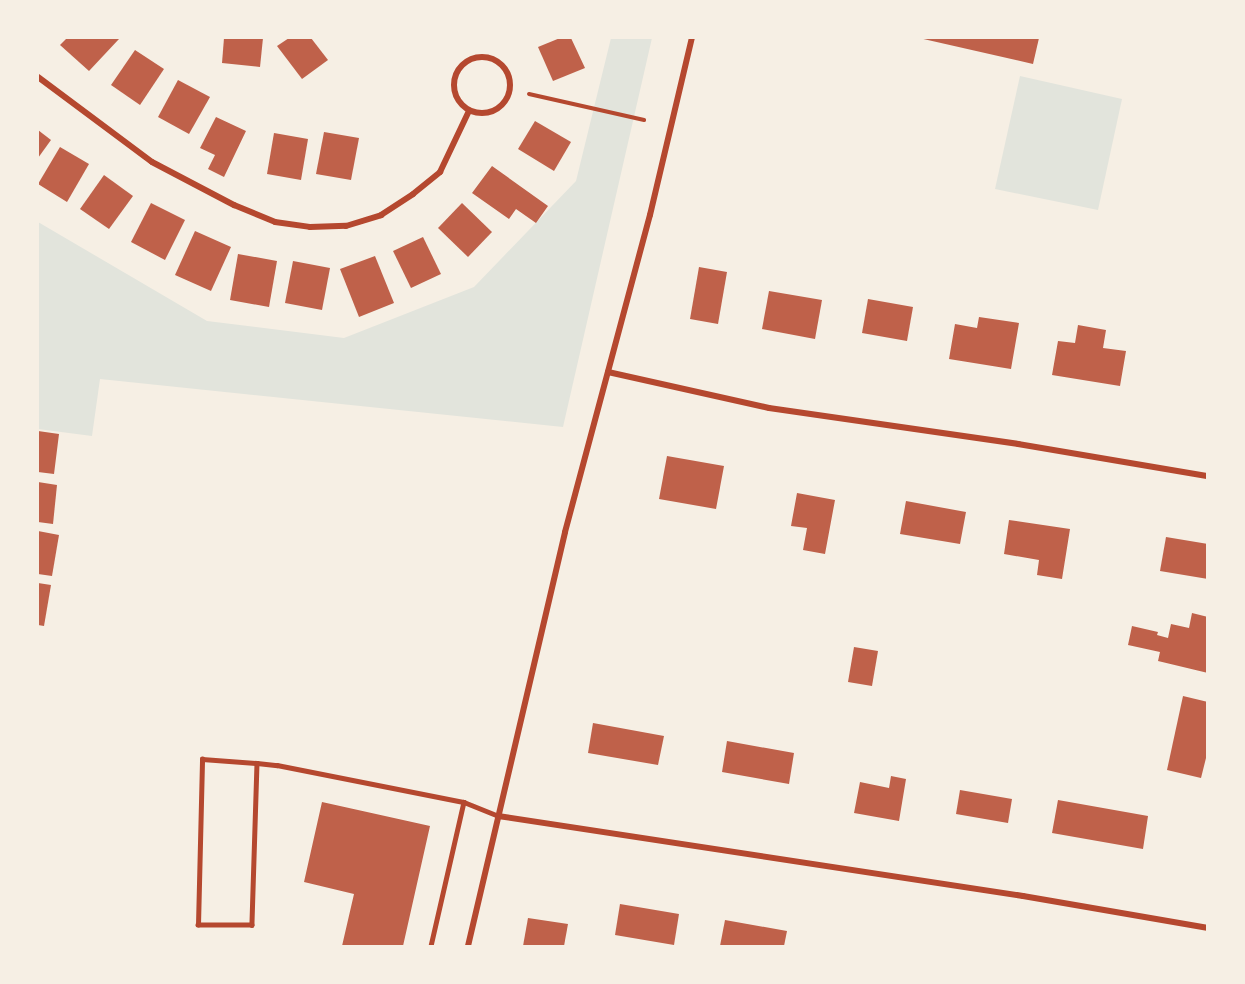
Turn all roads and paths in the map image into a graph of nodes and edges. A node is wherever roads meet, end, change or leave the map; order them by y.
1 (692, 38) edge
2 (38, 77) edge
3 (529, 94) dead end
4 (469, 111) junction
5 (644, 120) dead end
6 (608, 372) junction
7 (1208, 476) edge
8 (258, 763) junction
9 (464, 802) junction
10 (498, 816) junction
11 (1208, 928) edge
12 (431, 946) edge
13 (468, 946) edge

1 - 6 street
2 - 4 street
3 - 5 path
4 - 4 street
6 - 7 street
6 - 10 street
8 - 8 lane
8 - 9 lane
9 - 10 lane
9 - 12 lane
10 - 11 street
10 - 13 street

